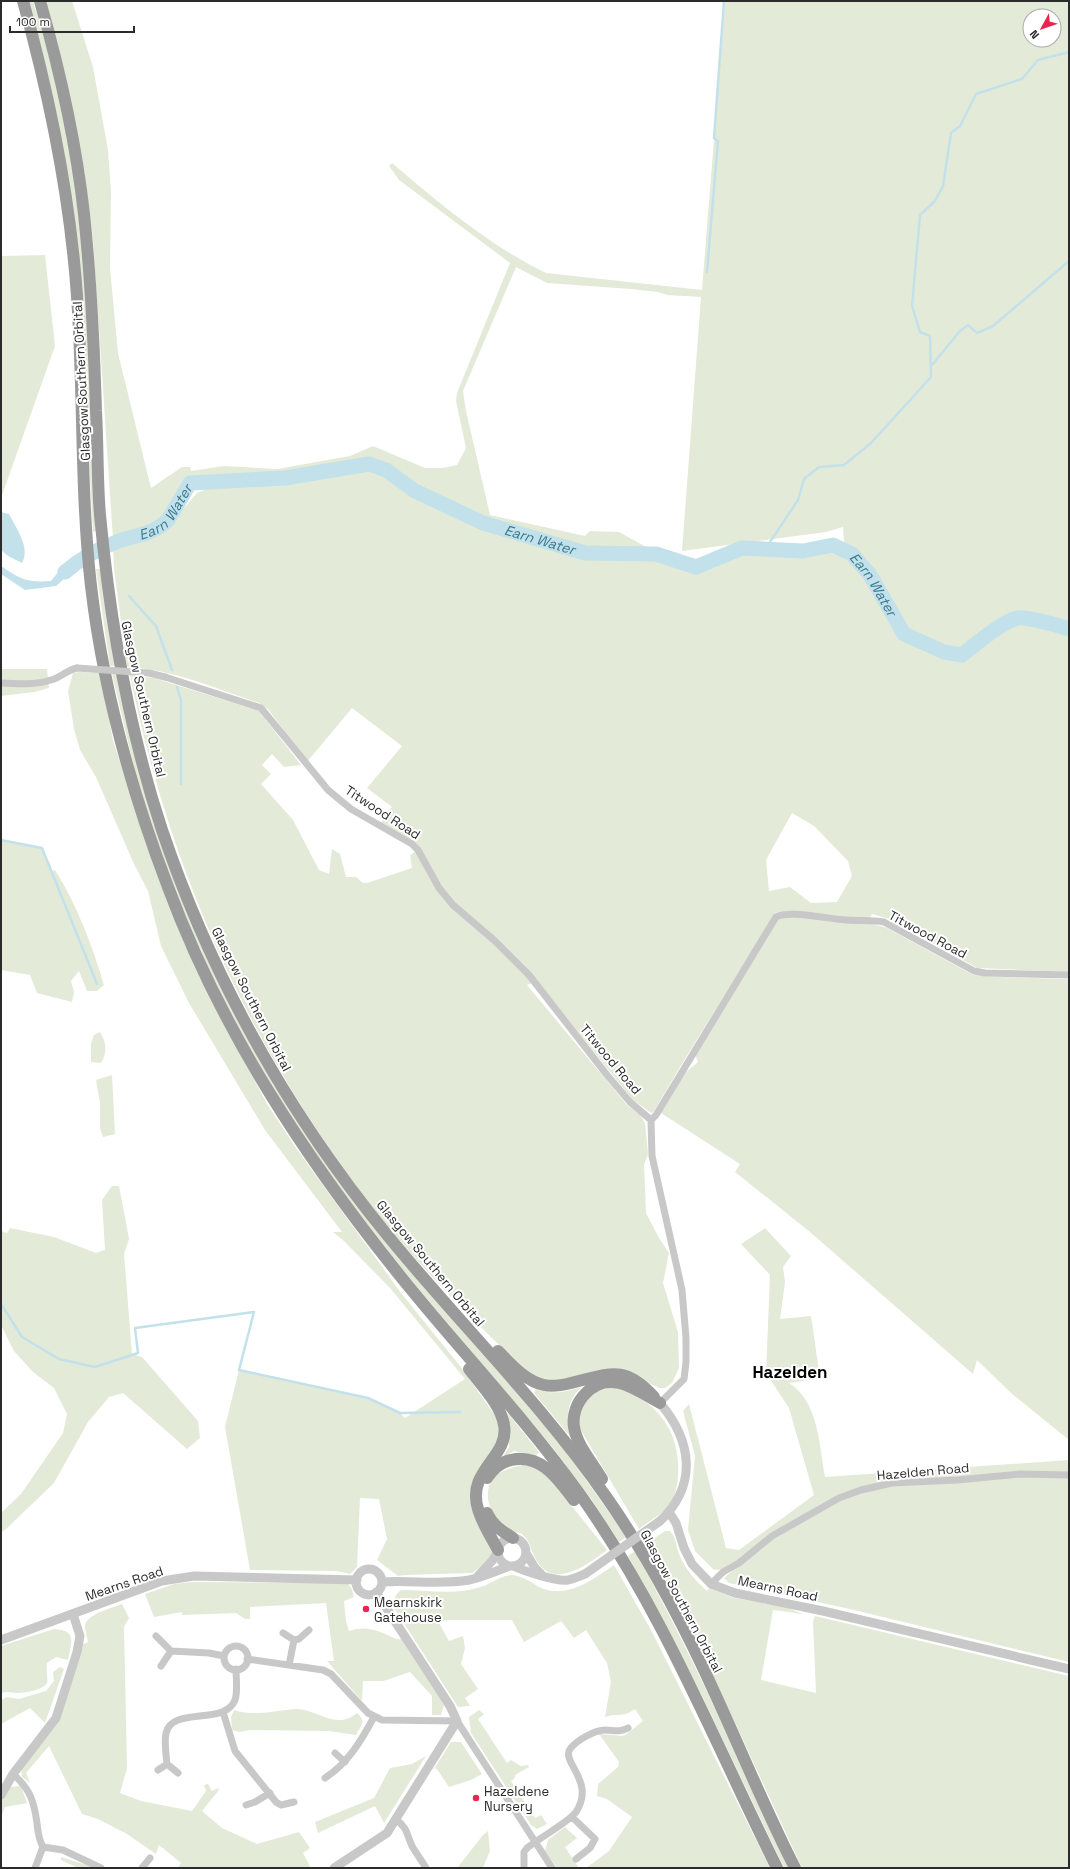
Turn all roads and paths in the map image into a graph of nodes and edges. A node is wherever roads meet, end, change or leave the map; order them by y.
1 (23, 1) edge
2 (40, 1) edge
3 (1, 683) edge
4 (1069, 975) edge
5 (651, 1120) junction
6 (406, 1283) junction
7 (438, 1294) junction
8 (660, 1403) junction
9 (1069, 1475) edge
10 (669, 1512) junction
11 (513, 1538) junction
12 (498, 1551) junction
13 (526, 1553) junction
14 (647, 1560) junction
15 (512, 1566) junction
16 (631, 1572) junction
17 (541, 1574) junction
18 (476, 1578) junction
19 (356, 1580) junction
20 (382, 1582) junction
21 (712, 1584) junction
22 (376, 1592) junction
23 (73, 1614) junction
24 (309, 1630) dead end
25 (283, 1633) dead end
26 (156, 1636) dead end
27 (1, 1640) edge
28 (294, 1640) junction
29 (170, 1651) junction
30 (224, 1656) junction
31 (247, 1659) junction
32 (289, 1665) junction
33 (161, 1666) dead end
34 (236, 1669) junction
35 (1069, 1669) edge
36 (223, 1712) junction
37 (374, 1717) junction
38 (457, 1721) junction
39 (628, 1728) dead end
40 (335, 1753) dead end
41 (345, 1762) junction
42 (167, 1764) junction
43 (158, 1770) dead end
44 (178, 1773) dead end
45 (13, 1774) junction
46 (325, 1778) dead end
47 (270, 1793) junction
48 (1, 1795) edge
49 (294, 1802) dead end
50 (246, 1805) dead end
51 (572, 1817) junction
52 (395, 1819) junction
53 (536, 1840) junction
54 (43, 1847) junction
55 (150, 1858) dead end
56 (576, 1859) dead end
57 (35, 1868) edge
58 (101, 1868) edge
59 (142, 1868) edge
60 (334, 1868) edge
61 (426, 1868) edge
62 (524, 1868) edge
63 (552, 1868) edge
64 (777, 1868) edge
65 (795, 1868) edge

1 - 6 highway, Glasgow Southern Orbital
2 - 7 highway, Glasgow Southern Orbital
3 - 5 street, Titwood Road, bridge
4 - 5 street, Titwood Road
5 - 8 street
6 - 12 highway
6 - 16 highway, Glasgow Southern Orbital
7 - 8 highway
7 - 14 highway, Glasgow Southern Orbital
8 - 10 street
8 - 14 highway
9 - 21 street, Hazelden Road
10 - 17 street, bridge
10 - 21 street, Mearns Road
11 - 12 street
11 - 13 street
11 - 16 highway
12 - 15 street
12 - 18 street
13 - 15 street
13 - 17 street
14 - 65 highway, Glasgow Southern Orbital
15 - 17 street
15 - 18 street
16 - 64 highway, Glasgow Southern Orbital
18 - 20 street
19 - 20 street
19 - 22 street
19 - 23 street, Mearns Road
20 - 22 street
21 - 35 street, Mearns Road
22 - 38 street
23 - 27 street, Mearns Road
23 - 45 street
24 - 28 street
25 - 28 street
26 - 29 street
28 - 32 street
29 - 30 street
29 - 33 street
30 - 31 street
30 - 34 street
31 - 32 street
31 - 34 street
32 - 37 street
34 - 36 street
36 - 42 street
36 - 47 street
37 - 38 street
37 - 41 street
38 - 52 street
38 - 53 street
39 - 51 street
40 - 41 street
41 - 46 street
42 - 43 street
42 - 44 street
45 - 48 street
45 - 54 street
47 - 49 street
47 - 50 street
51 - 53 street
51 - 56 street
52 - 60 street
52 - 61 street
53 - 62 street
53 - 63 street
54 - 57 street
54 - 58 street
55 - 59 street

